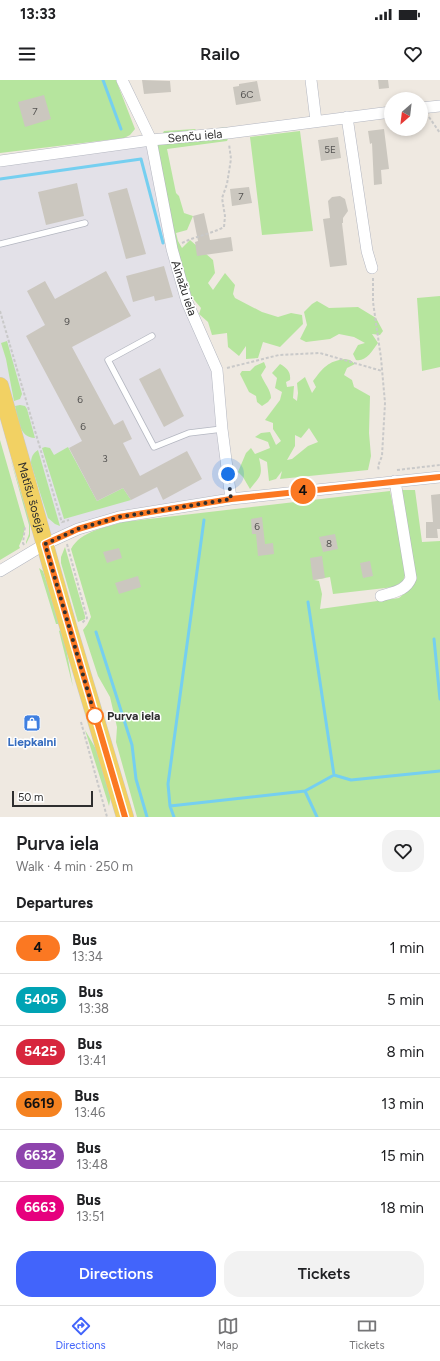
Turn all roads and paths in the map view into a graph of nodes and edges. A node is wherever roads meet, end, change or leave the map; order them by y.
1 (122, 80) edge
2 (311, 80) edge
3 (440, 106) edge
4 (428, 107) edge
5 (384, 113) edge
6 (428, 116) edge
7 (347, 117) junction
8 (316, 121) junction
9 (228, 133) junction
10 (440, 133) edge
11 (151, 140) junction
12 (0, 161) edge
13 (85, 223) dead end
14 (0, 244) edge
15 (172, 249) junction
16 (372, 268) joint
17 (0, 311) edge
18 (152, 336) dead end
19 (216, 370) junction
20 (382, 371) junction
21 (0, 386) edge
22 (222, 429) junction
23 (379, 471) dead end
24 (440, 477) edge
25 (395, 481) junction
26 (231, 499) junction
27 (62, 522) dead end
28 (45, 544) junction
29 (68, 546) dead end
30 (0, 571) edge
31 (381, 596) dead end
32 (80, 624) dead end
33 (125, 817) edge

1 - 11 street, Ainažu iela
2 - 8 street
3 - 4 street
5 - 7 street, Senču iela
6 - 10 path
7 - 8 street, Senču iela
7 - 16 street
8 - 9 street, Senču iela
9 - 11 street, Senču iela
9 - 15 path
11 - 12 street, Senču iela
11 - 15 street, Ainažu iela
13 - 14 lane
15 - 19 street, Ainažu iela
16 - 20 path
17 - 27 path
18 - 22 lane
19 - 20 path
19 - 22 street, Ainažu iela
20 - 23 path
21 - 28 main road, Matīšu šoseja
22 - 26 street, Ainažu iela
24 - 25 street
25 - 26 street
25 - 31 street
26 - 28 street
28 - 30 street
28 - 33 main road, Matīšu šoseja
29 - 32 path

